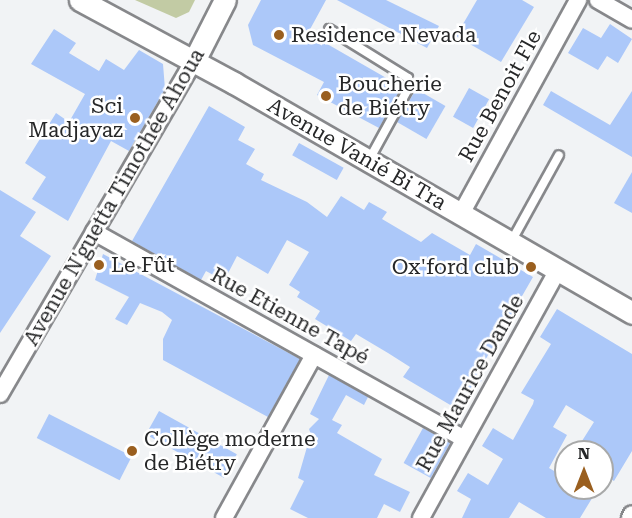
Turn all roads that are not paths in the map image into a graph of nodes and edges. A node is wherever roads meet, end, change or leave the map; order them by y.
1 (80, 0) edge
2 (225, 0) edge
3 (578, 0) edge
4 (598, 0) edge
5 (632, 20) edge
6 (329, 29) dead end
7 (194, 61) junction
8 (559, 155) dead end
9 (369, 160) junction
10 (461, 214) junction
11 (94, 232) junction
12 (510, 243) junction
13 (558, 270) junction
14 (632, 313) edge
15 (314, 355) junction
16 (0, 394) edge
17 (464, 439) junction
18 (224, 518) edge
19 (421, 518) edge

1 - 7 street, Avenue Vanié Bi Tra
2 - 7 street, Avenue N'guetta Timothée Ahoua
3 - 10 street, Rue Benoit Fle
4 - 5 street
6 - 9 lane
7 - 9 street, Avenue Vanié Bi Tra
7 - 11 street, Avenue N'guetta Timothée Ahoua
8 - 12 lane
9 - 10 street, Avenue Vanié Bi Tra
10 - 12 street, Avenue Vanié Bi Tra
11 - 15 street, Rue Etienne Tapé
11 - 16 street, Avenue N'guetta Timothée Ahoua
12 - 13 street, Avenue Vanié Bi Tra
13 - 14 street, Avenue Vanié Bi Tra
13 - 17 street, Rue Maurice Dande
15 - 17 street, Rue Etienne Tapé
15 - 18 street
17 - 19 street, Rue Maurice Dande

